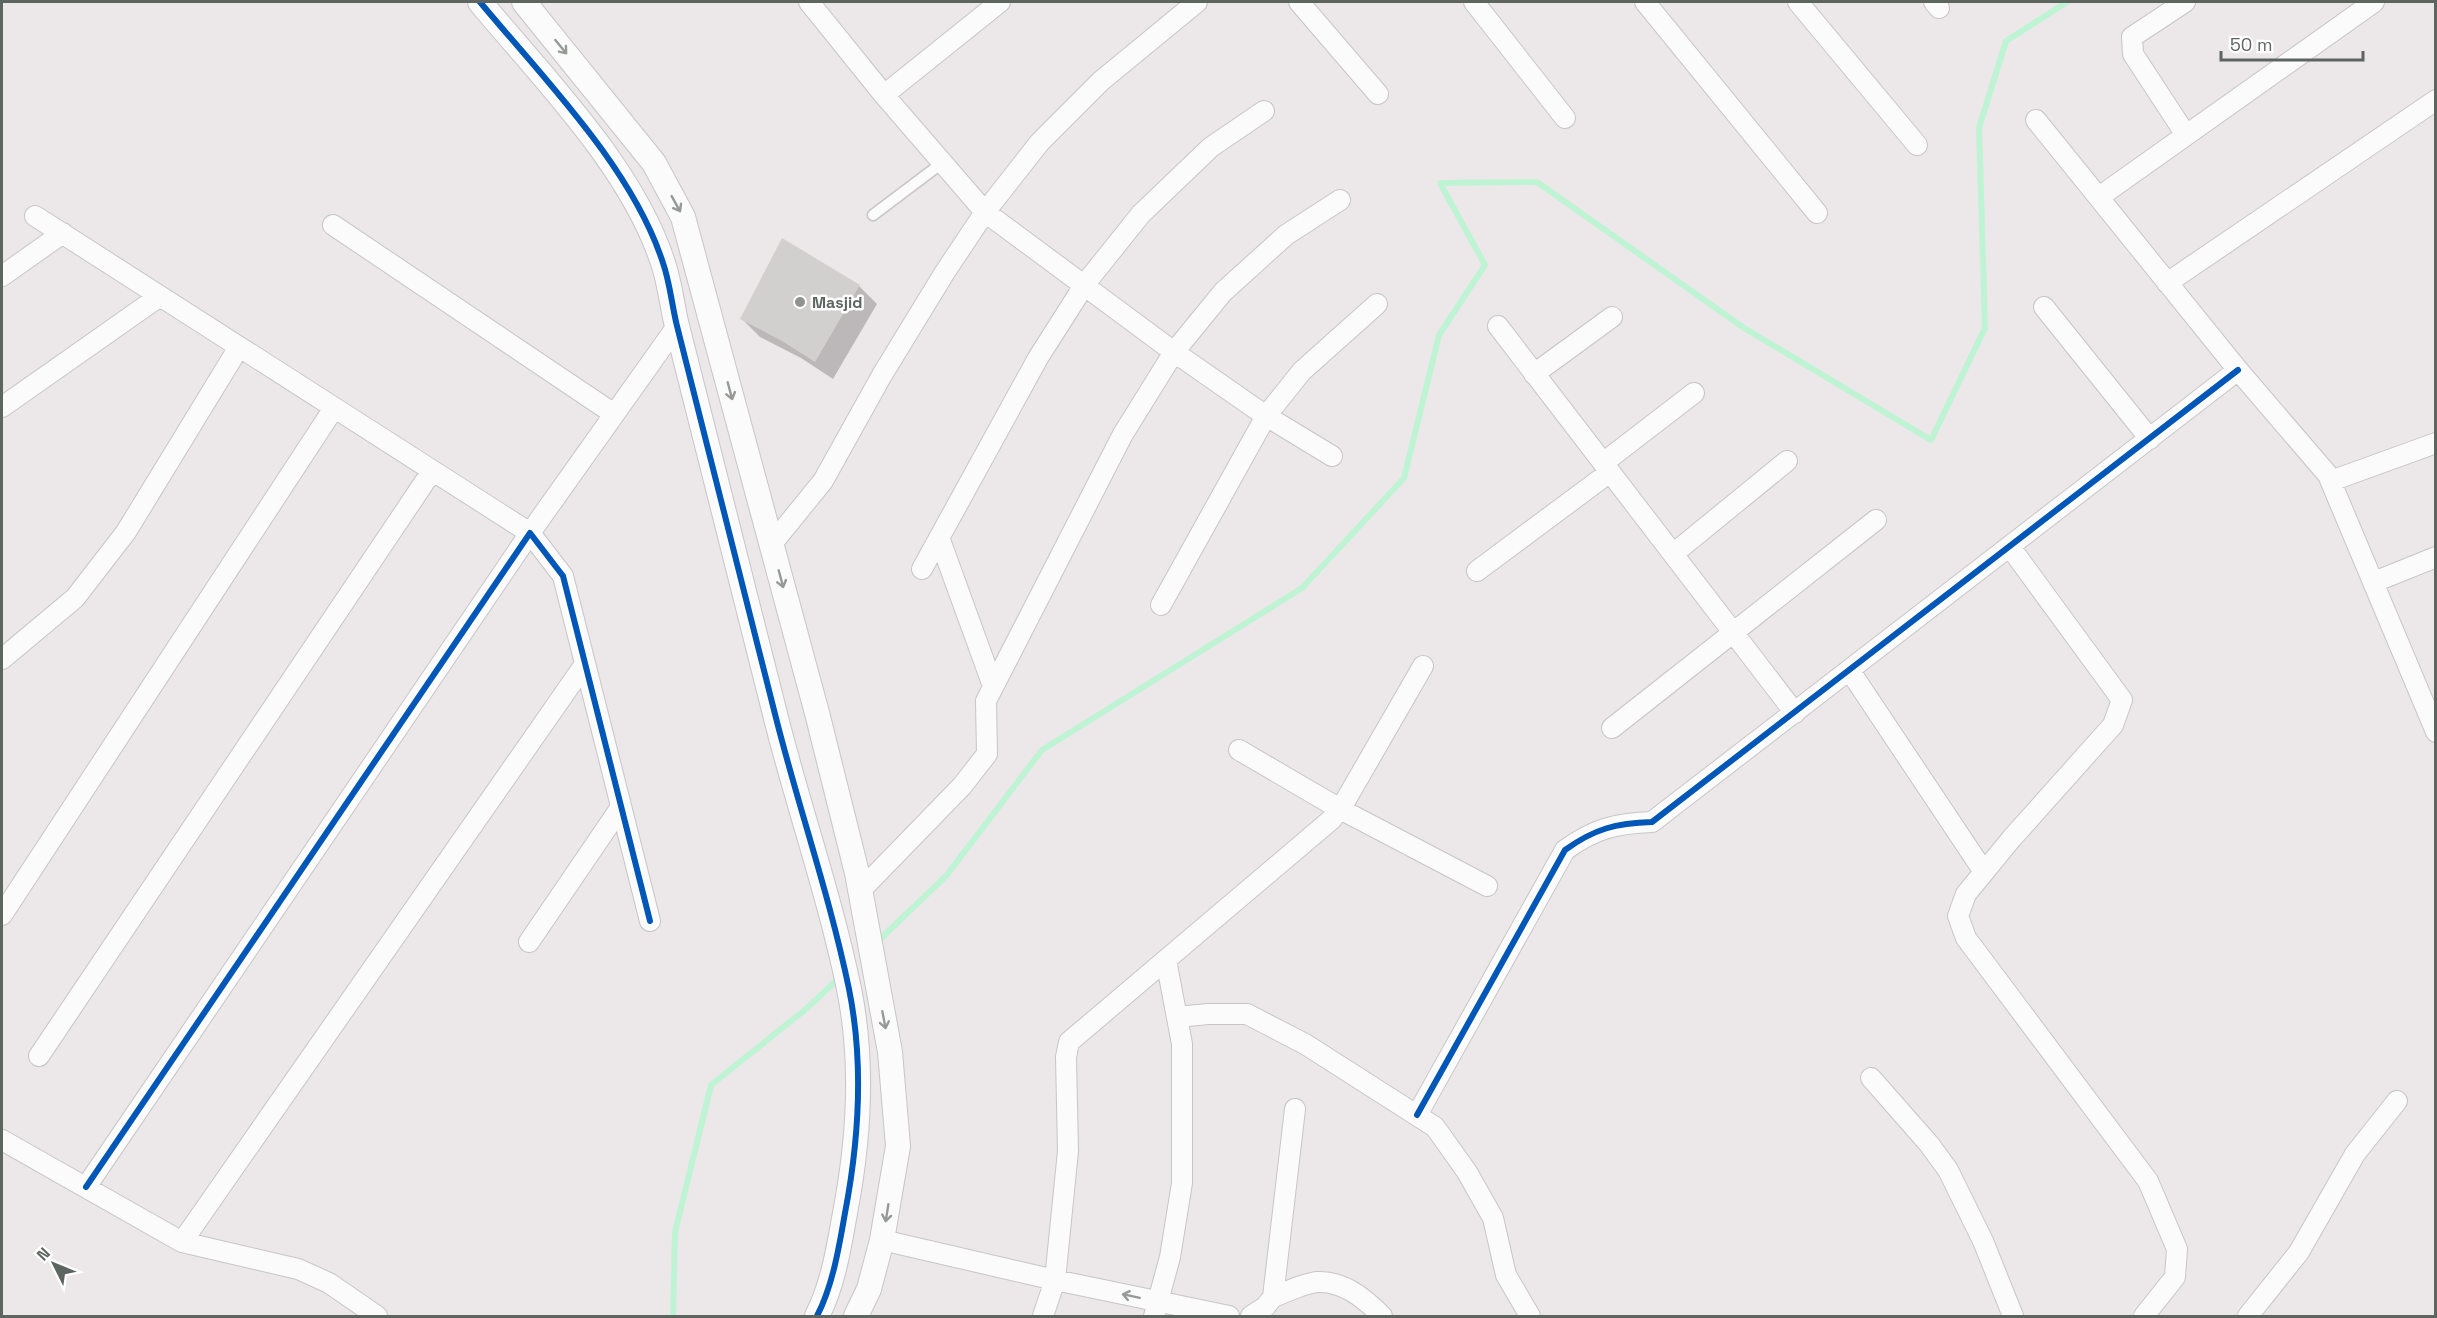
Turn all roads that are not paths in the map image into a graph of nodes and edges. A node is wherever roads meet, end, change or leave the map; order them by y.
1 (480, 2) edge
2 (524, 2) edge
3 (1000, 2) edge
4 (1197, 2) edge
5 (1299, 2) edge
6 (1474, 2) edge
7 (1645, 2) edge
8 (1798, 2) edge
9 (2185, 2) edge
10 (2374, 2) edge
11 (816, 4) edge
12 (1378, 94) dead end
13 (884, 95) junction
14 (2436, 100) edge
15 (1264, 111) dead end
16 (1565, 118) dead end
17 (2036, 120) dead end
18 (2186, 135) junction
19 (1917, 145) dead end
20 (942, 163) junction
21 (2098, 197) junction
22 (1340, 200) dead end
23 (985, 212) junction
24 (1818, 213) dead end
25 (873, 215) dead end
26 (35, 216) dead end
27 (333, 225) dead end
28 (63, 233) junction
29 (2, 276) edge
30 (2167, 283) junction
31 (1084, 284) junction
32 (160, 296) junction
33 (1377, 304) dead end
34 (2044, 307) dead end
35 (1612, 317) dead end
36 (676, 326) junction
37 (1498, 327) dead end
38 (239, 347) junction
39 (1174, 352) junction
40 (2238, 370) junction
41 (1534, 374) junction
42 (1694, 393) dead end
43 (2, 407) edge
44 (334, 408) junction
45 (614, 414) junction
46 (1266, 416) junction
47 (2150, 439) junction
48 (2436, 443) edge
49 (1332, 456) dead end
50 (1787, 461) dead end
51 (1606, 468) junction
52 (432, 471) junction
53 (2331, 481) junction
54 (1876, 520) dead end
55 (530, 533) junction
56 (940, 540) junction
57 (771, 545) junction
58 (2010, 547) junction
59 (1673, 555) junction
60 (2436, 557) edge
61 (922, 569) dead end
62 (1477, 571) dead end
63 (2374, 582) junction
64 (1161, 605) dead end
65 (1733, 633) junction
66 (2, 659) edge
67 (585, 664) junction
68 (1423, 666) dead end
69 (1850, 670) junction
70 (993, 686) junction
71 (817, 713) junction
72 (1795, 713) junction
73 (777, 722) junction
74 (1612, 728) dead end
75 (2436, 732) edge
76 (1239, 750) dead end
77 (621, 807) junction
78 (1340, 809) junction
79 (1984, 872) junction
80 (1487, 886) dead end
81 (862, 900) junction
82 (2, 915) edge
83 (650, 921) dead end
84 (529, 942) dead end
85 (1166, 960) junction
86 (1177, 1017) junction
87 (39, 1056) dead end
88 (1871, 1078) dead end
89 (2397, 1101) dead end
90 (1295, 1109) dead end
91 (1417, 1115) junction
92 (2, 1140) edge
93 (86, 1187) junction
94 (882, 1240) junction
95 (182, 1242) junction
96 (1055, 1280) junction
97 (1273, 1297) junction
98 (1156, 1309) edge
99 (377, 1317) edge
100 (817, 1317) edge
101 (856, 1317) edge
102 (1043, 1317) edge
103 (1229, 1317) edge
104 (1251, 1317) edge
105 (1382, 1317) edge
106 (1530, 1317) edge
107 (2013, 1317) edge
108 (2145, 1317) edge
109 (2248, 1317) edge

1 - 36 street
2 -> 57 street
3 - 13 street
4 - 23 street
5 - 12 street
6 - 16 street
7 - 24 street
8 - 19 street
9 - 18 street
10 - 18 street
11 - 13 street
13 - 20 street
14 - 30 street
15 - 31 street
17 - 21 street
18 - 21 street
20 - 23 street
20 - 25 lane
21 - 30 street
22 - 39 street
23 - 31 street
23 - 57 street
26 - 28 street
27 - 45 street
28 - 29 street
28 - 32 street
30 - 40 street
31 - 39 street
31 - 56 street
32 - 38 street
32 - 43 street
33 - 46 street
34 - 47 street
35 - 41 street
36 - 45 street
36 - 73 street
37 - 41 street
38 - 44 street
38 - 66 street
39 - 46 street
39 - 70 street
40 - 47 street
40 - 53 street
41 - 51 street
42 - 51 street
44 - 52 street
44 - 82 street
45 - 55 street
46 - 49 street
46 - 64 street
47 - 58 street
48 - 53 street
50 - 59 street
51 - 59 street
51 - 62 street
52 - 55 street
52 - 87 street
53 - 63 street
54 - 65 street
55 - 67 street
55 - 93 street
56 - 61 street
56 - 70 street
57 -> 71 street
58 - 69 street
58 - 79 street
59 - 65 street
60 - 63 street
63 - 75 street
65 - 72 street
65 - 74 street
67 - 77 street
67 - 95 street
68 - 78 street
69 - 72 street
69 - 79 street
70 - 81 street
71 - 73 street
71 - 81 street
72 - 91 street
73 - 100 street
76 - 78 street
77 - 83 street
77 - 84 street
78 - 80 street
78 - 85 street
79 - 108 street
81 -> 94 street
85 - 86 street
85 - 96 street
86 - 91 street
86 - 98 street
88 - 107 street
89 - 109 street
90 - 97 street
91 - 106 street
92 - 93 street
93 - 95 street
94 - 96 street
94 - 101 street
95 - 99 street
98 -> 96 street
96 - 102 street
97 - 104 street
97 - 105 street
98 - 103 street

